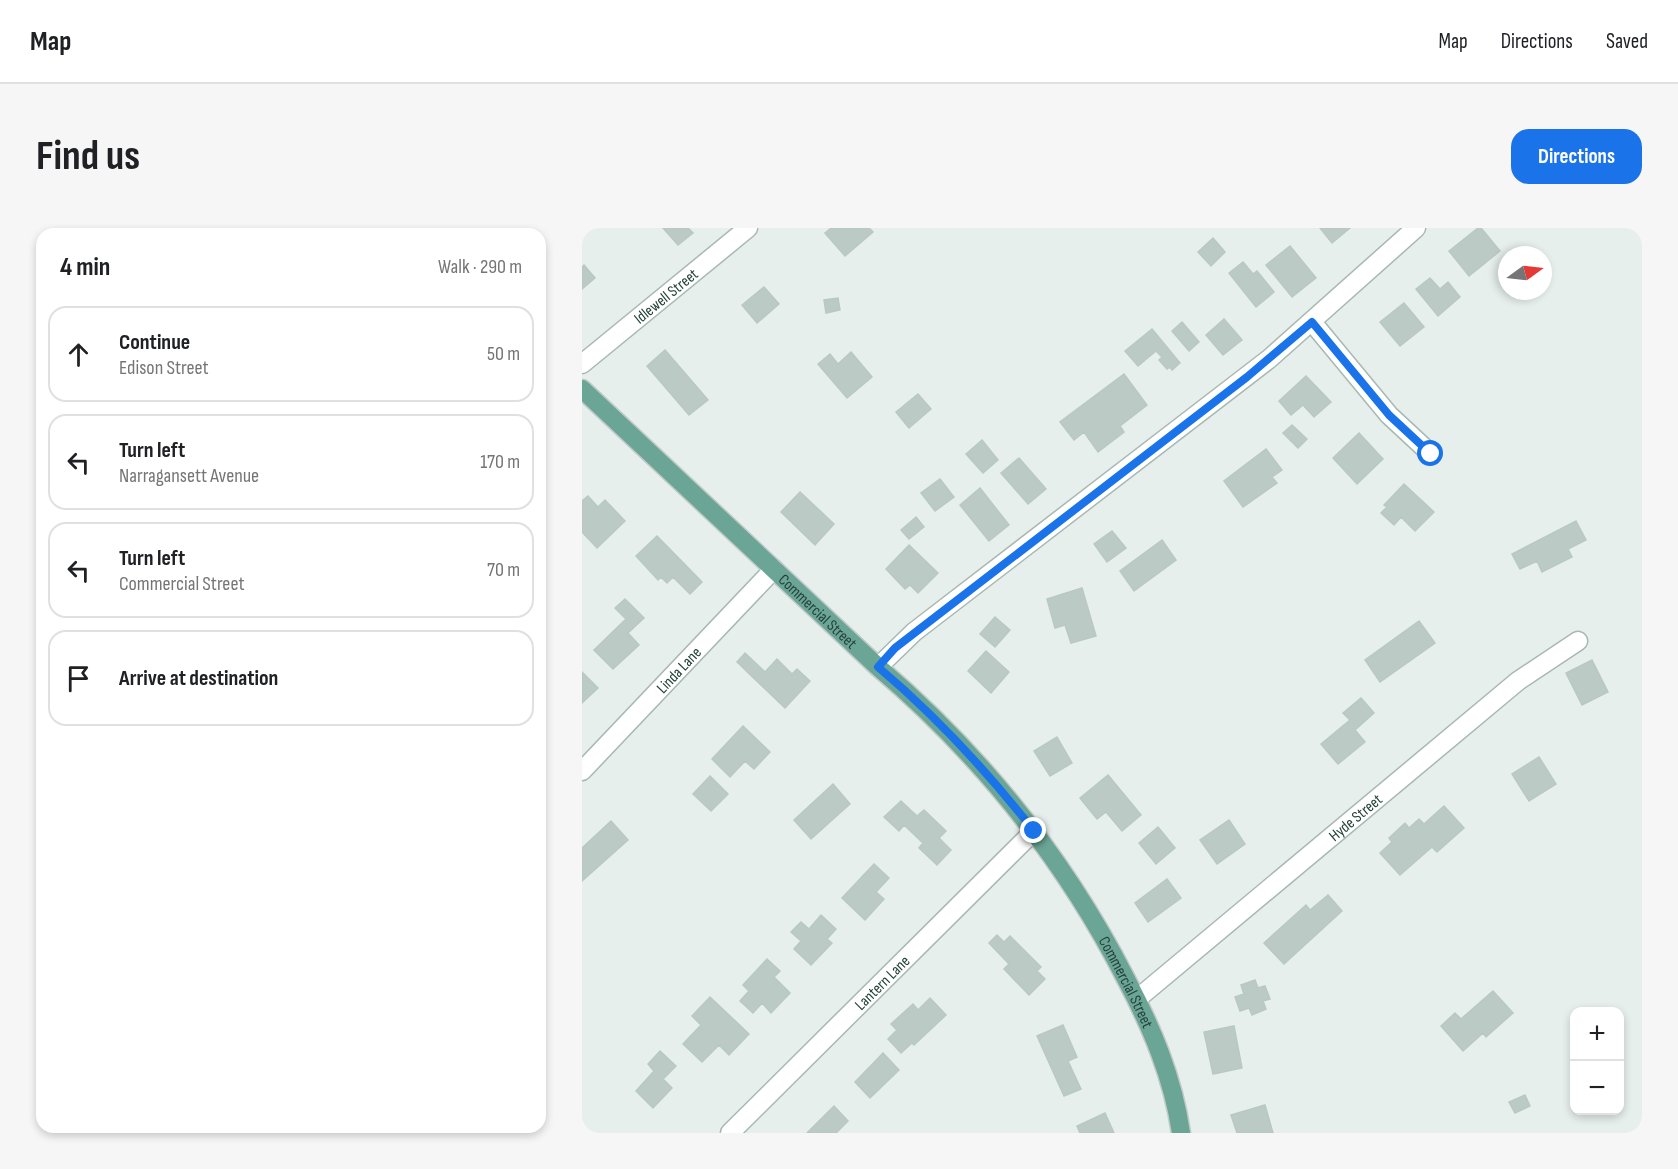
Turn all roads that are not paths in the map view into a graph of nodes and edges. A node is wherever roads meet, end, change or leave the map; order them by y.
1 (748, 228) edge
2 (1416, 228) edge
3 (1312, 322) junction
4 (582, 364) edge
5 (582, 389) edge
6 (1431, 454) dead end
7 (774, 569) junction
8 (1578, 641) dead end
9 (878, 667) junction
10 (582, 771) edge
11 (1034, 831) junction
12 (1137, 999) junction
13 (730, 1133) edge
14 (1181, 1133) edge

1 - 4 street, Idlewell Street
2 - 3 street
3 - 6 street
3 - 9 street
5 - 7 main road, Commercial Street
7 - 9 main road, Commercial Street
7 - 10 street, Linda Lane
8 - 12 street, Hyde Street
9 - 11 main road, Commercial Street
11 - 12 main road, Commercial Street
11 - 13 street, Lantern Lane
12 - 14 main road, Commercial Street

